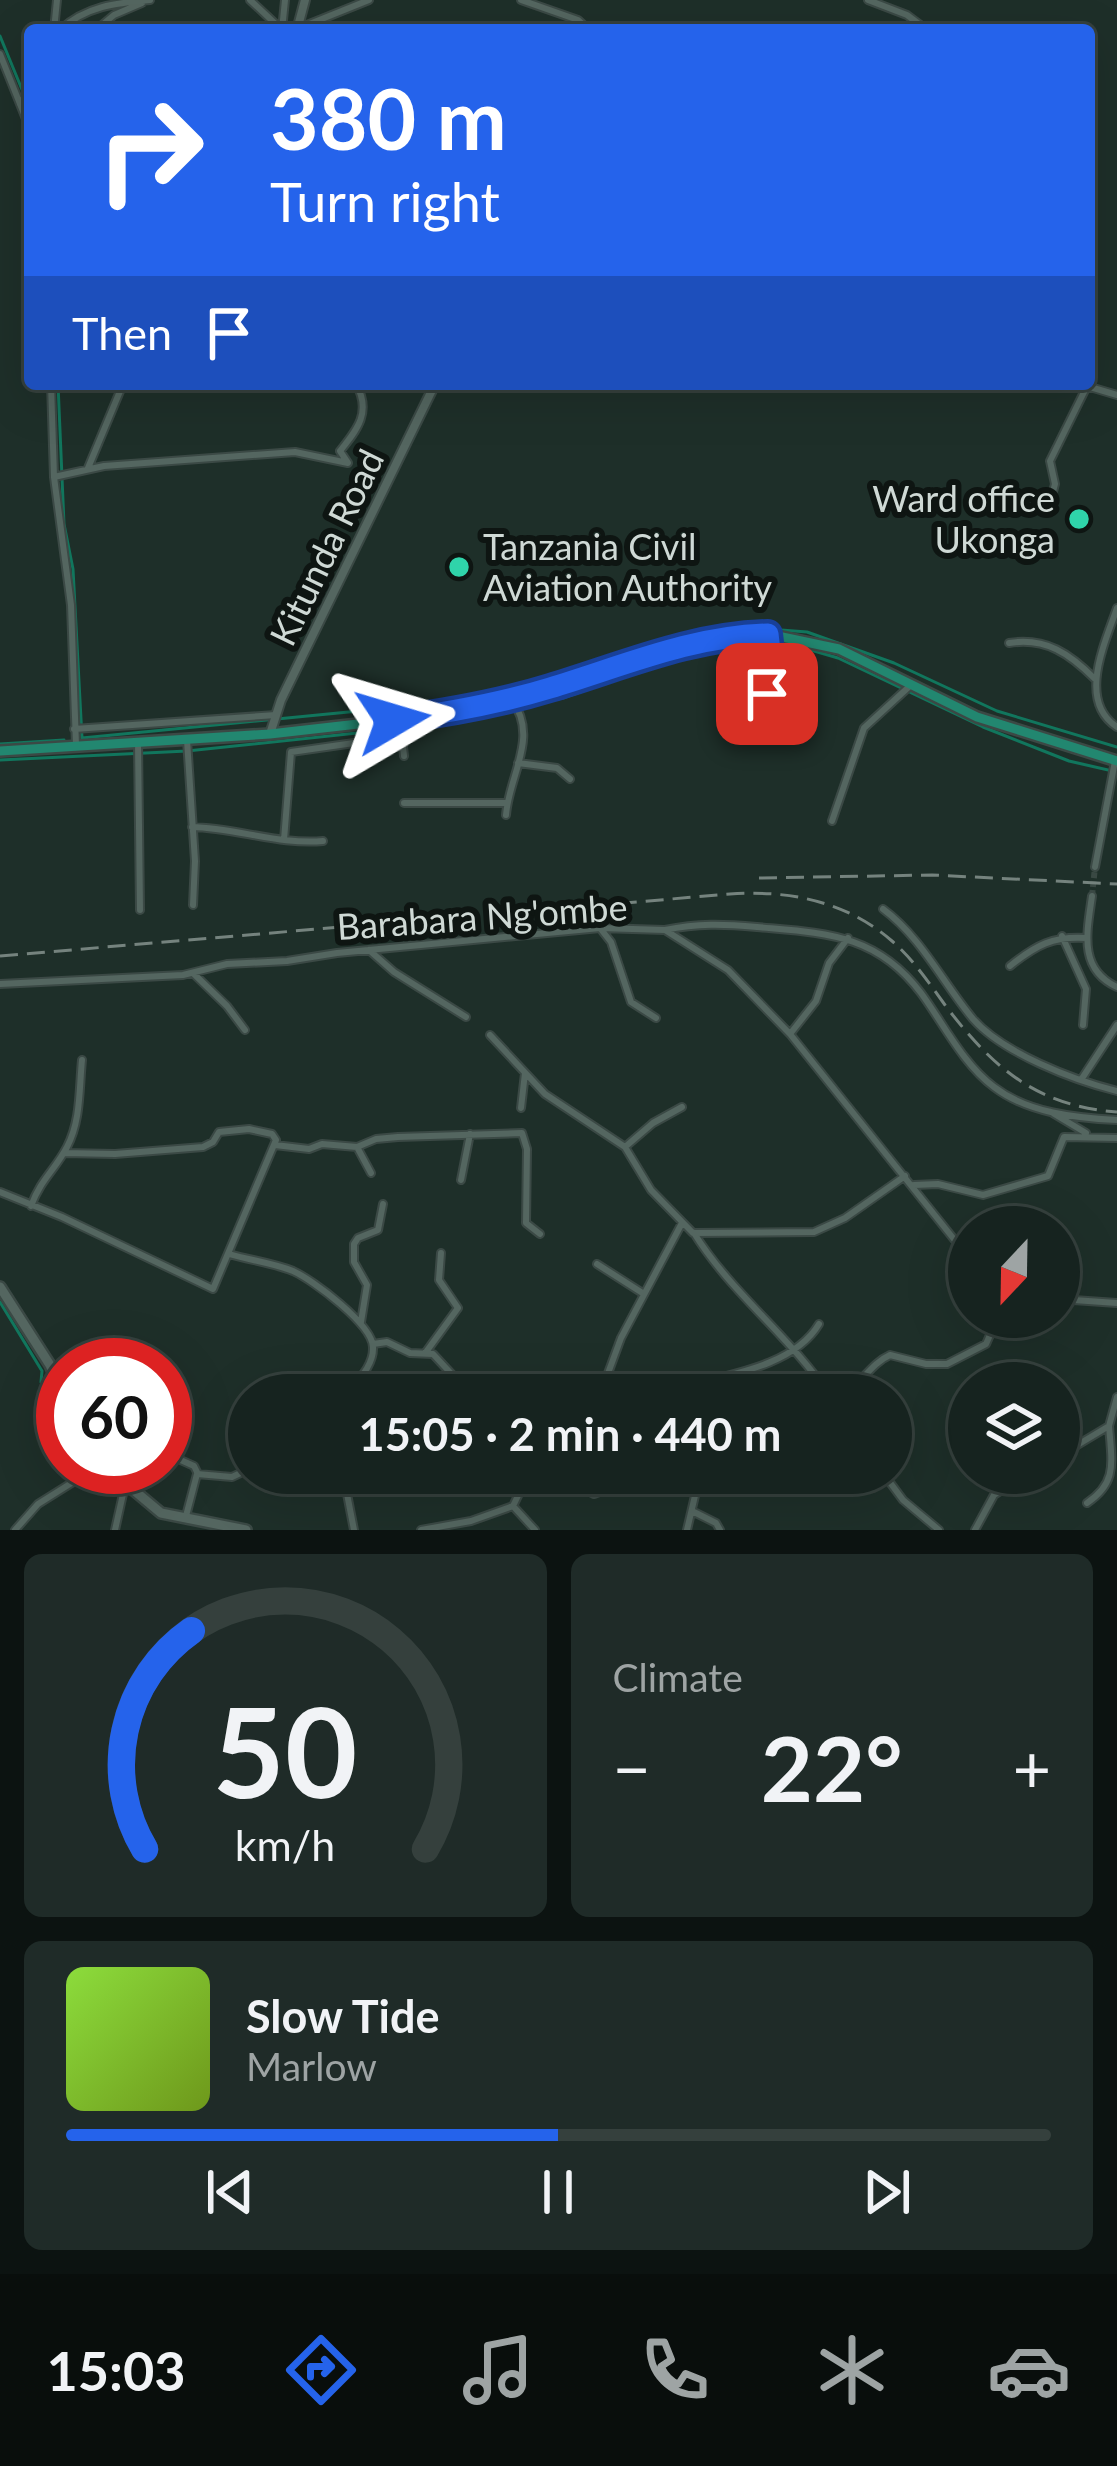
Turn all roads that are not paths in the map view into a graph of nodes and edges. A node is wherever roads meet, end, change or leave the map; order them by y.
1 (250, 0) edge
2 (370, 0) edge
3 (521, 0) edge
4 (868, 0) edge
5 (148, 1) edge
6 (65, 24) edge
7 (104, 24) edge
8 (276, 24) edge
9 (312, 24) edge
10 (583, 24) edge
11 (920, 24) edge
12 (0, 54) edge
13 (24, 98) edge
14 (20, 104) junction
15 (24, 114) edge
16 (51, 390) edge
17 (120, 390) edge
18 (360, 390) edge
19 (432, 390) edge
20 (1082, 390) edge
21 (88, 468) junction
22 (53, 477) junction
23 (1050, 503) dead end
24 (1117, 608) edge
25 (768, 634) junction
26 (1010, 643) dead end
27 (1095, 679) junction
28 (912, 684) junction
29 (767, 694) dead end
30 (511, 699) junction
31 (276, 715) junction
32 (400, 719) junction
33 (1117, 728) edge
34 (74, 729) junction
35 (270, 734) junction
36 (403, 736) junction
37 (188, 740) junction
38 (138, 742) junction
39 (76, 746) junction
40 (0, 751) edge
41 (404, 756) dead end
42 (1116, 761) edge
43 (518, 763) junction
44 (570, 778) dead end
45 (404, 803) dead end
46 (507, 803) junction
47 (506, 815) dead end
48 (832, 821) dead end
49 (192, 827) junction
50 (284, 839) junction
51 (323, 841) dead end
52 (1095, 867) tunnel mouth
53 (1092, 896) tunnel mouth
54 (193, 905) dead end
55 (883, 909) dead end
56 (140, 910) dead end
57 (600, 928) junction
58 (665, 930) junction
59 (1062, 937) junction
60 (848, 938) junction
61 (1086, 938) junction
62 (369, 950) junction
63 (1010, 966) dead end
64 (194, 974) junction
65 (0, 984) edge
66 (1117, 987) edge
67 (466, 1017) dead end
68 (656, 1018) dead end
69 (1083, 1024) dead end
70 (1117, 1025) edge
71 (245, 1030) dead end
72 (790, 1034) junction
73 (490, 1035) dead end
74 (82, 1060) dead end
75 (525, 1073) junction
76 (1081, 1080) junction
77 (1117, 1091) edge
78 (682, 1107) dead end
79 (520, 1108) dead end
80 (1048, 1111) junction
81 (1117, 1120) edge
82 (470, 1134) junction
83 (1089, 1135) junction
84 (1117, 1138) edge
85 (275, 1145) junction
86 (357, 1147) junction
87 (625, 1147) junction
88 (64, 1154) junction
89 (371, 1173) dead end
90 (905, 1176) junction
91 (461, 1180) dead end
92 (914, 1186) junction
93 (0, 1192) edge
94 (382, 1204) dead end
95 (32, 1206) junction
96 (682, 1223) junction
97 (948, 1231) edge
98 (693, 1233) junction
99 (541, 1234) dead end
100 (441, 1253) dead end
101 (228, 1254) junction
102 (597, 1264) dead end
103 (0, 1287) edge
104 (644, 1294) junction
105 (1080, 1300) edge
106 (1117, 1303) edge
107 (362, 1322) junction
108 (819, 1324) dead end
109 (989, 1338) edge
110 (36, 1343) edge
111 (373, 1344) junction
112 (426, 1352) junction
113 (792, 1352) junction
114 (361, 1374) edge
115 (449, 1374) edge
116 (608, 1374) edge
117 (728, 1374) edge
118 (811, 1374) edge
119 (867, 1374) edge
120 (1117, 1397) edge
121 (1108, 1426) junction
122 (1080, 1443) edge
123 (192, 1465) edge
124 (197, 1474) junction
125 (228, 1477) edge
126 (57, 1494) edge
127 (123, 1494) edge
128 (137, 1494) edge
129 (347, 1494) edge
130 (519, 1494) edge
131 (694, 1494) edge
132 (899, 1494) edge
133 (996, 1494) edge
134 (1088, 1503) dead end
135 (513, 1506) junction
136 (692, 1511) junction
137 (185, 1520) junction
138 (197, 1525) edge
139 (15, 1530) edge
140 (115, 1530) edge
141 (245, 1530) edge
142 (354, 1530) edge
143 (421, 1530) edge
144 (535, 1530) edge
145 (688, 1530) edge
146 (720, 1530) edge
147 (939, 1530) edge
148 (975, 1530) edge

1 - 8 street
2 - 9 street
3 - 10 street
4 - 11 street
5 - 6 street
5 - 7 street
12 - 14 street
13 - 14 street
14 - 15 street
16 - 22 street
17 - 21 street
18 - 21 street
19 - 31 street, Kitunda Road
20 - 23 street
21 - 22 street
22 - 34 street
24 - 27 street
25 - 28 main road
25 - 29 street
25 - 30 main road
26 - 27 street
27 - 33 street
28 - 42 main road
28 - 48 street
30 - 32 main road
30 - 43 street
31 - 34 street
31 - 35 street, Kitunda Road
32 - 35 main road
32 - 36 street
34 - 39 street
35 - 37 main road
36 - 41 street
36 - 50 street
37 - 38 main road
37 - 49 street
38 - 39 main road
38 - 56 street
39 - 40 main road
42 - 52 street
43 - 44 street
43 - 46 street
45 - 46 street
46 - 47 street
49 - 50 street
49 - 54 street
50 - 51 street
53 - 61 street
55 - 76 street
57 - 58 street, Barabara Ng'ombe
57 - 62 street, Barabara Ng'ombe
57 - 68 street
58 - 60 street
58 - 72 street, Barabara Ng'ombe
59 - 61 street
59 - 63 street
59 - 69 street
60 - 72 street
60 - 80 street
61 - 66 street
62 - 64 street, Barabara Ng'ombe
62 - 67 street
64 - 65 street, Barabara Ng'ombe
64 - 71 street
70 - 76 street
72 - 90 street, Barabara Ng'ombe
73 - 75 street
74 - 88 street
75 - 79 street
75 - 87 street
76 - 77 street
78 - 87 street
80 - 81 street
80 - 83 street
82 - 86 street
82 - 91 street
82 - 99 street
83 - 84 street
83 - 92 street
85 - 86 street
85 - 88 street
85 - 101 street
86 - 89 street
87 - 96 street
88 - 95 street
90 - 92 street, Barabara Ng'ombe
90 - 98 street
92 - 97 street, Barabara Ng'ombe
93 - 95 street
94 - 107 street
95 - 101 street
96 - 98 street
96 - 104 street
98 - 113 street
100 - 112 street
101 - 107 street
102 - 104 street
103 - 110 main road
104 - 116 street
105 - 106 street
107 - 111 street
108 - 113 street
109 - 119 street
111 - 112 street
111 - 114 street
112 - 115 street
113 - 117 street
113 - 118 street
120 - 121 street
121 - 122 street
121 - 134 street
123 - 124 street
124 - 125 street
124 - 137 street
126 - 139 street
127 - 140 street
128 - 137 main road
129 - 142 street
130 - 135 street
131 - 136 street
132 - 147 street
133 - 148 street
135 - 143 street
135 - 144 street
136 - 145 street
136 - 146 street
137 - 138 main road
138 - 141 main road

